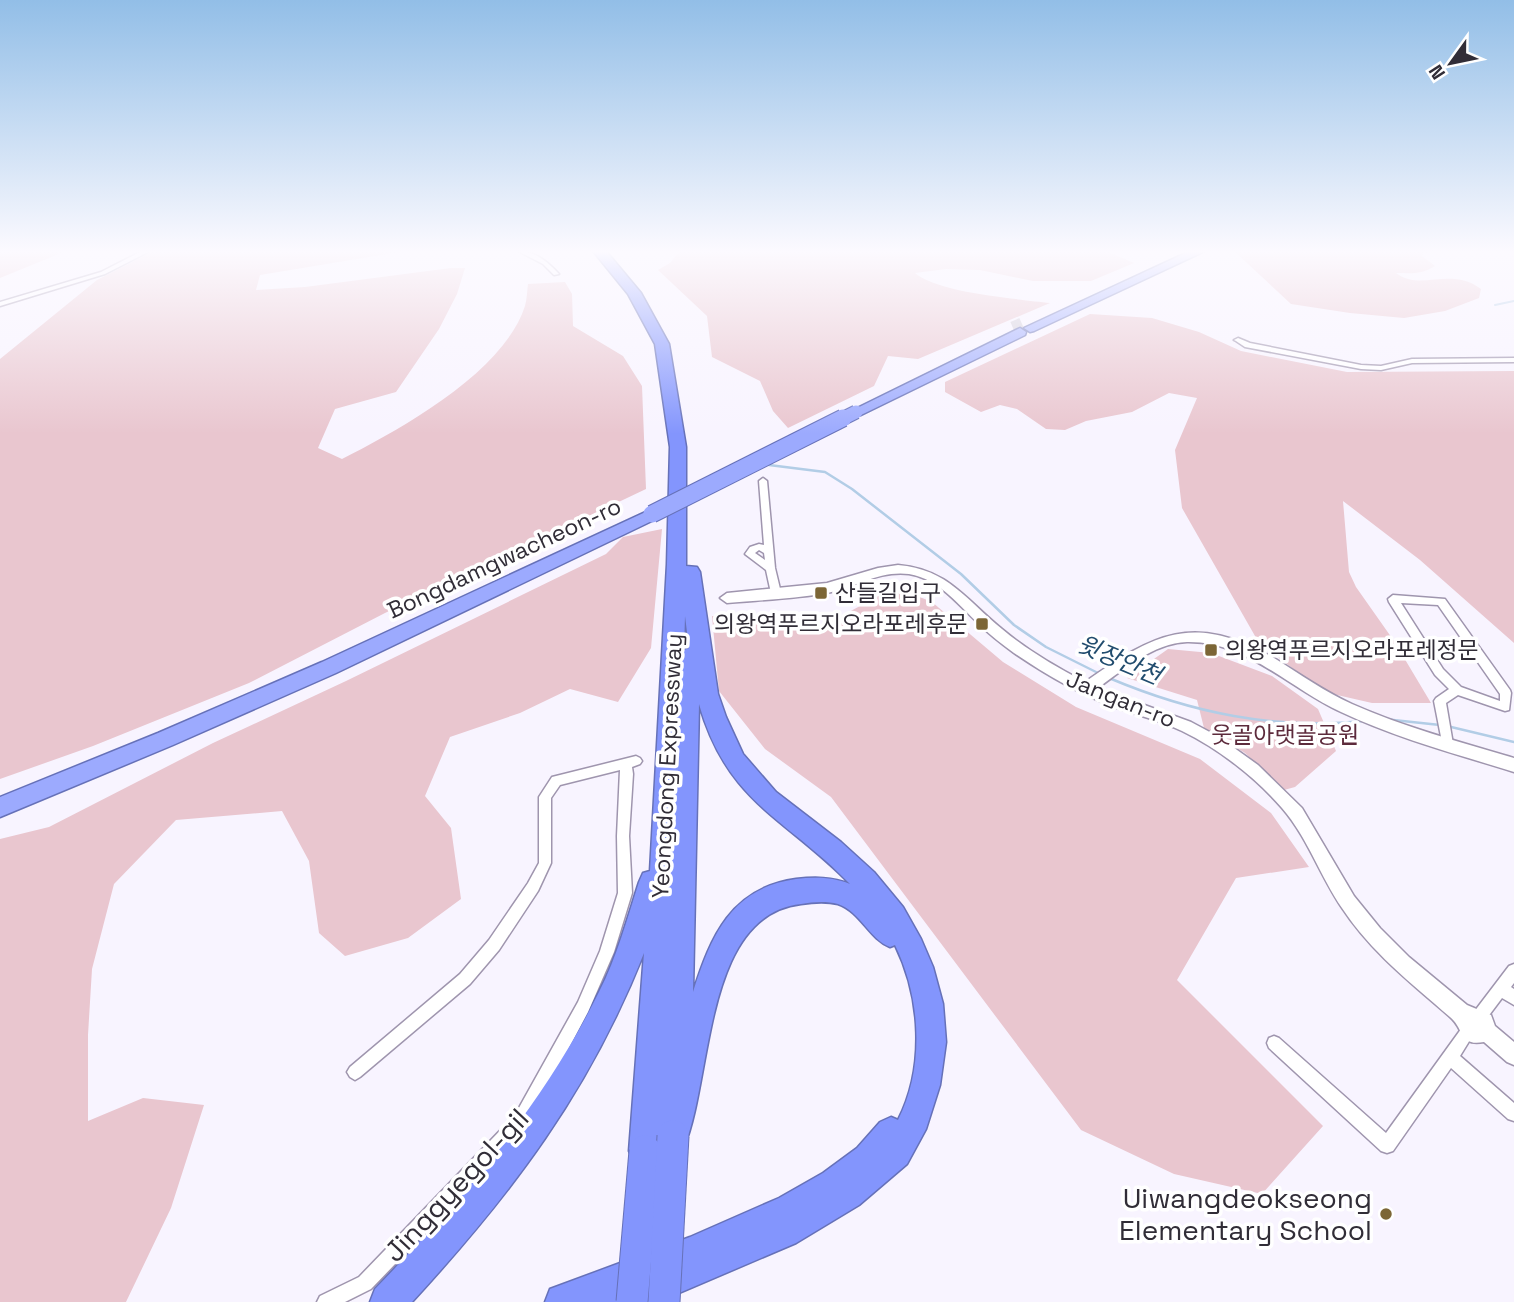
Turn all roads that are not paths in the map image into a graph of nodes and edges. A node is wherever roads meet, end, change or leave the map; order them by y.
1 (644, 312) edge
2 (658, 312) edge
3 (1055, 312) edge
4 (1059, 312) edge
5 (1021, 328) junction
6 (1238, 340) dead end
7 (1514, 360) edge
8 (764, 481) dead end
9 (652, 509) junction
10 (769, 551) junction
11 (770, 568) junction
12 (690, 572) junction
13 (776, 593) junction
14 (727, 598) dead end
15 (1091, 685) junction
16 (1457, 690) junction
17 (1445, 738) junction
18 (1514, 765) edge
19 (0, 793) edge
20 (0, 807) edge
21 (666, 815) junction
22 (1514, 971) edge
23 (1501, 988) junction
24 (1514, 998) edge
25 (1475, 1024) junction
26 (1275, 1043) dead end
27 (1514, 1055) edge
28 (1451, 1058) junction
29 (355, 1072) dead end
30 (1514, 1113) edge
31 (659, 1143) junction
32 (326, 1302) edge
33 (388, 1302) edge
34 (563, 1302) edge
35 (611, 1302) edge
36 (632, 1302) edge
37 (664, 1302) edge

1 - 21 highway, Yeongdong Expressway
2 - 12 highway, Yeongdong Expressway
3 - 5 highway, Bongdamgwacheon-ro
4 - 5 highway, Bongdamgwacheon-ro
5 - 9 highway, Bongdamgwacheon-ro, bridge
6 - 7 street
8 - 10 street
9 - 19 highway, Bongdamgwacheon-ro
9 - 20 highway, Bongdamgwacheon-ro
10 - 11 street
10 - 11 street
11 - 13 street
12 - 31 highway, Yeongdong Expressway
12 - 35 highway
13 - 14 street, Jangan-ro
13 - 15 street, Jangan-ro
15 - 17 street
15 - 25 street, Jangan-ro
16 - 16 street
16 - 17 street
17 - 18 street
21 - 31 highway, Yeongdong Expressway
21 - 33 highway
22 - 23 street
23 - 24 street
23 - 25 street
25 - 27 street, Jangan-ro
25 - 28 street
26 - 28 street
28 - 30 street
29 - 32 street, Jinggyegol-gil
31 - 34 highway
31 - 36 highway, Yeongdong Expressway, bridge
31 - 37 highway, Yeongdong Expressway, bridge

